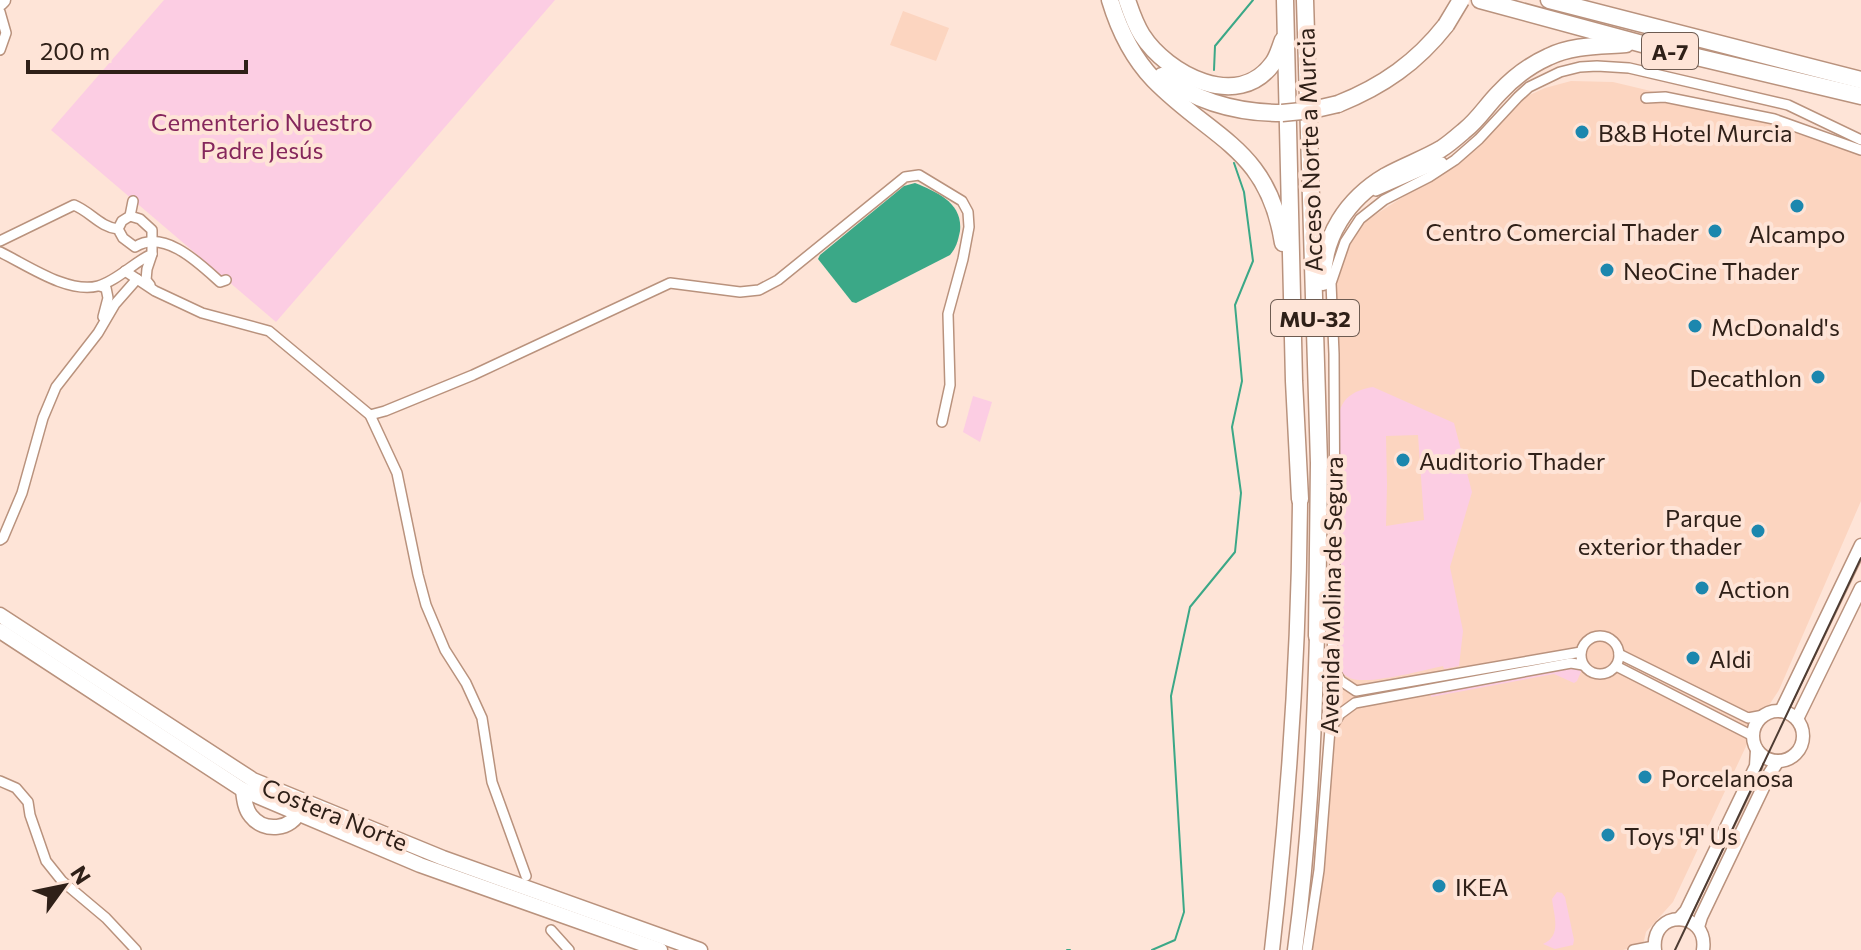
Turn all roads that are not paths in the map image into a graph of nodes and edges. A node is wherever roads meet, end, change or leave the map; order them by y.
1 (1127, 0) edge
2 (1285, 0) edge
3 (1291, 0) edge
4 (1305, 0) edge
5 (1458, 0) edge
6 (1480, 0) edge
7 (1549, 0) edge
8 (1567, 2) edge
9 (1112, 6) edge
10 (1, 18) edge
11 (1286, 35) junction
12 (1626, 44) junction
13 (1646, 45) junction
14 (0, 50) edge
15 (1861, 80) edge
16 (1861, 96) edge
17 (1646, 98) dead end
18 (1479, 139) junction
19 (1861, 140) edge
20 (1861, 150) edge
21 (133, 201) dead end
22 (1345, 212) junction
23 (130, 216) junction
24 (118, 229) junction
25 (0, 241) edge
26 (152, 241) junction
27 (135, 247) junction
28 (0, 252) edge
29 (152, 254) junction
30 (134, 263) junction
31 (125, 271) junction
32 (137, 279) junction
33 (226, 280) dead end
34 (100, 286) junction
35 (155, 291) junction
36 (98, 333) junction
37 (1294, 381) junction
38 (370, 415) junction
39 (942, 422) dead end
40 (1319, 463) junction
41 (1300, 499) junction
42 (0, 540) edge
43 (1861, 545) edge
44 (1861, 588) edge
45 (0, 615) edge
46 (0, 631) edge
47 (1317, 636) joint
48 (1581, 652) junction
49 (1619, 654) junction
50 (1583, 665) junction
51 (1616, 666) junction
52 (1332, 667) junction
53 (1781, 711) junction
54 (1764, 715) junction
55 (1797, 719) junction
56 (1330, 729) junction
57 (1753, 733) junction
58 (1757, 750) junction
59 (1778, 761) junction
60 (0, 781) edge
61 (243, 790) junction
62 (300, 808) junction
63 (526, 876) dead end
64 (1679, 919) junction
65 (1698, 927) junction
66 (551, 930) dead end
67 (1655, 948) edge
68 (136, 950) edge
69 (569, 950) edge
70 (660, 950) edge
71 (700, 950) edge
72 (1272, 950) edge
73 (1295, 950) edge
74 (1310, 950) edge
75 (1633, 950) edge
76 (1703, 950) edge

1 - 11 highway
2 - 11 highway
3 - 41 highway, Acceso Norte a Murcia / MU-32
4 - 40 highway, Acceso Norte a Murcia / MU-32
5 - 9 highway, bridge
5 - 12 highway
6 - 13 highway, A-7
7 - 8 highway, A-7
8 - 15 highway, A-7
9 - 37 highway
10 - 14 street
11 - 37 highway
12 - 13 highway
12 - 22 highway
13 - 16 highway, A-7
17 - 20 street
18 - 19 street
18 - 22 street
18 - 52 street, Avenida Molina de Segura
21 - 23 street
22 - 40 highway
23 - 24 street
23 - 26 street
24 - 25 street
24 - 27 street
26 - 27 street
26 - 29 street
26 - 33 street
27 - 30 street
28 - 34 street
29 - 30 street
29 - 35 street
30 - 31 street
31 - 32 street
31 - 34 street
32 - 35 street
32 - 36 street
34 - 36 street
35 - 38 street
36 - 42 street
37 - 41 highway
38 - 39 street
38 - 63 street
40 - 47 highway, Acceso Norte a Murcia / MU-32
41 - 72 main road, Avenida Molina de Segura
43 - 53 street
44 - 55 street
45 - 62 main road, Costera Norte
46 - 61 main road, Costera Norte
47 - 73 main road, Avenida Molina de Segura
48 - 49 street
48 - 50 street
48 - 52 street
49 - 51 street
49 - 54 street
50 - 51 street
50 - 56 street
51 - 57 street
52 - 56 street, Avenida Molina de Segura
53 - 54 street
53 - 55 street
54 - 57 street
55 - 59 street
56 - 74 street, Avenida Molina de Segura
57 - 58 street
58 - 59 street
58 - 64 street
59 - 65 street
60 - 68 street
61 - 62 main road, Costera Norte
61 - 62 main road
62 - 70 main road, Costera Norte
62 - 71 main road, Costera Norte
64 - 65 street
64 - 67 street
65 - 76 street
66 - 69 street
67 - 75 street

